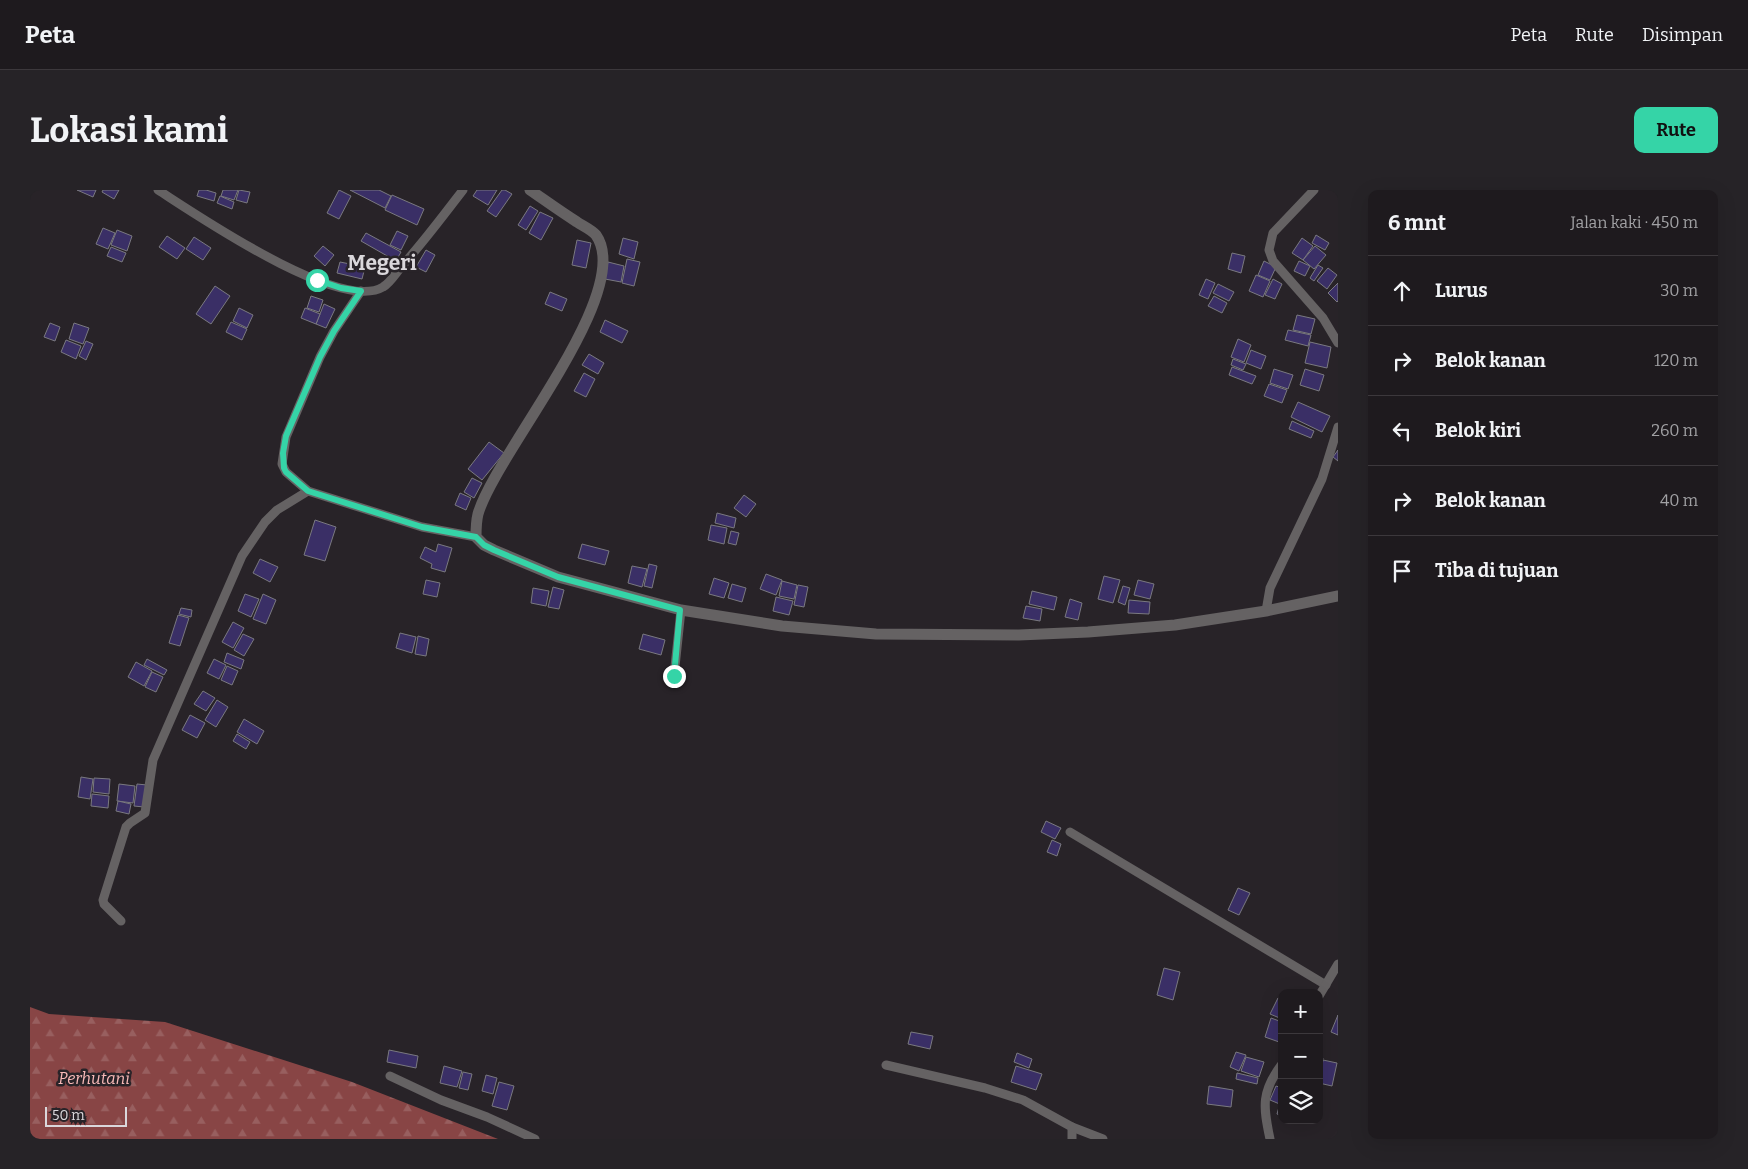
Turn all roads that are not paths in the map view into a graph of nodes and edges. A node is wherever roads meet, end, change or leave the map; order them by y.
1 (158, 190) edge
2 (463, 190) edge
3 (530, 190) edge
4 (1314, 190) edge
5 (361, 291) junction
6 (1338, 342) edge
7 (1338, 427) edge
8 (308, 491) junction
9 (476, 537) junction
10 (1338, 596) edge
11 (680, 610) junction
12 (1266, 611) junction
13 (674, 676) dead end
14 (1070, 832) dead end
15 (121, 921) dead end
16 (1338, 964) edge
17 (1326, 985) junction
18 (1323, 990) edge
19 (886, 1065) dead end
20 (1278, 1070) edge
21 (390, 1076) dead end
22 (1072, 1127) junction
23 (535, 1139) edge
24 (1072, 1139) edge
25 (1103, 1139) edge
26 (1270, 1139) edge

1 - 5 street
2 - 5 street
3 - 9 street
4 - 6 street
5 - 8 street
7 - 12 street
8 - 9 street
8 - 15 street
9 - 11 street
10 - 12 street
11 - 12 street
11 - 13 street
14 - 17 street
16 - 17 street
17 - 18 street
19 - 22 street
20 - 26 street
21 - 23 street
22 - 24 street
22 - 25 street

